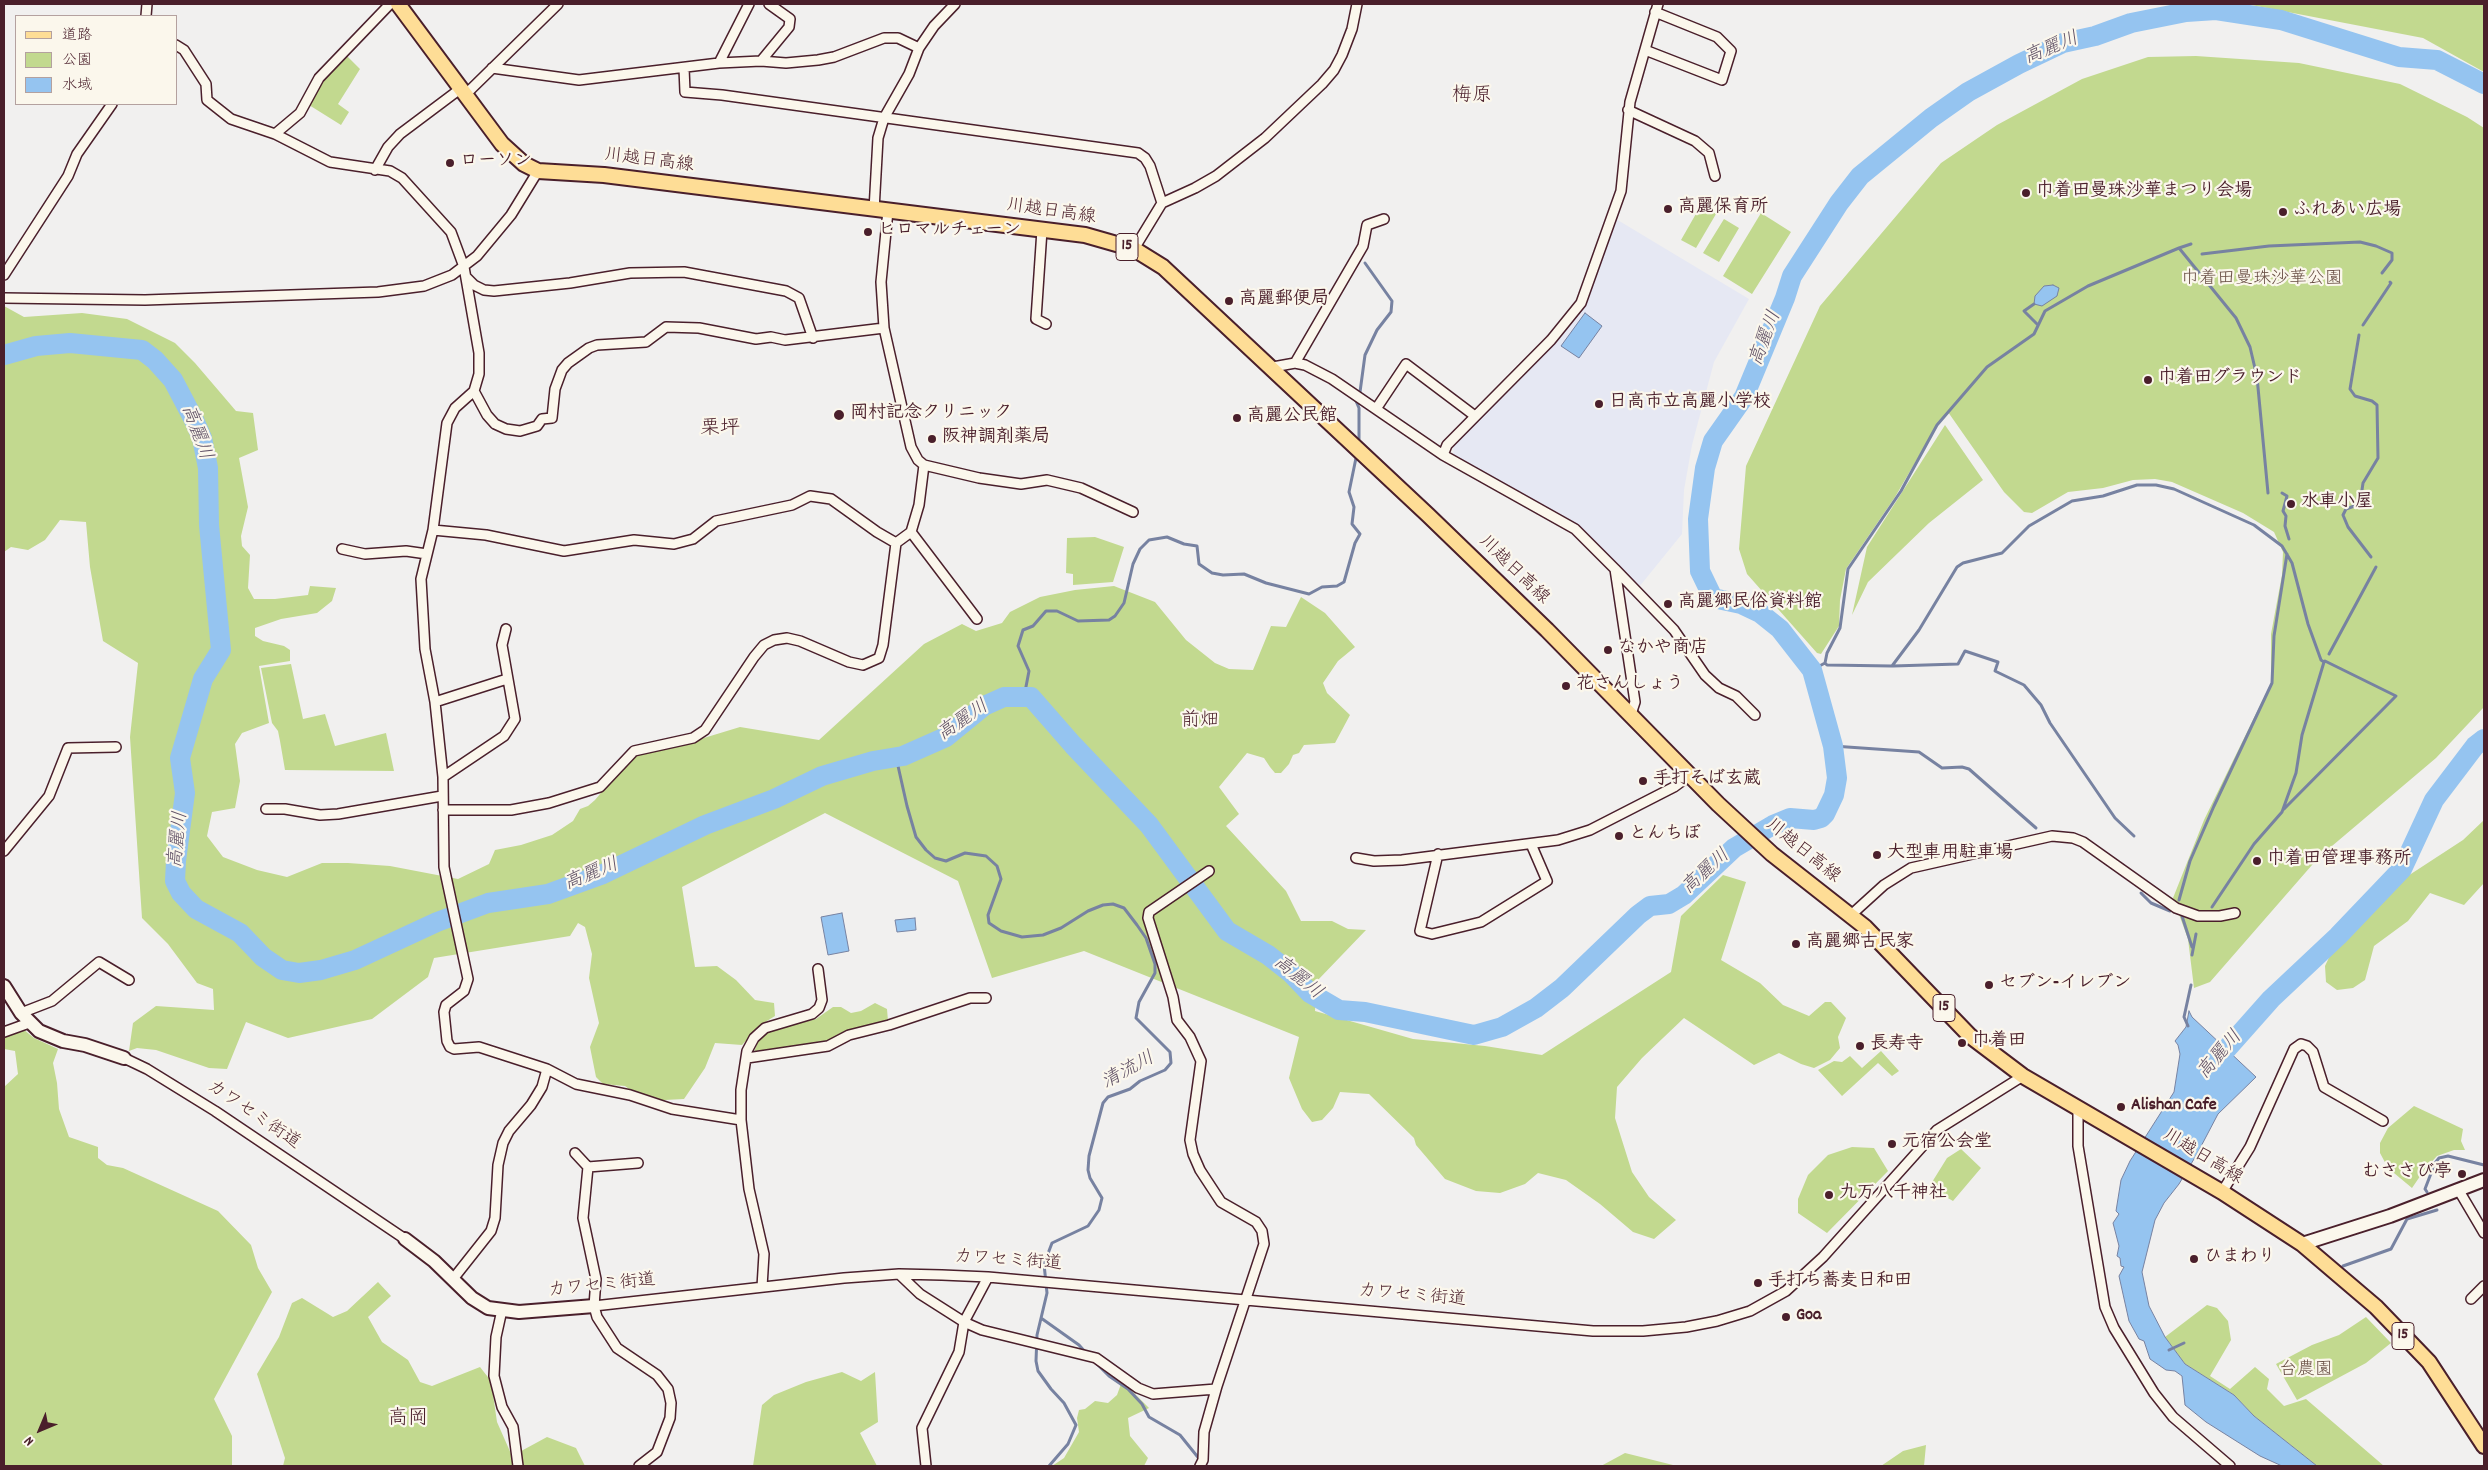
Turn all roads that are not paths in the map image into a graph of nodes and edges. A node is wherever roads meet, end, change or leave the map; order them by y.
1 (390, 4) edge
2 (398, 4) edge
3 (558, 4) edge
4 (748, 4) edge
5 (769, 4) edge
6 (955, 4) edge
7 (1356, 4) edge
8 (1657, 8) edge
9 (178, 46) edge
10 (919, 48) junction
11 (1645, 50) junction
12 (761, 60) junction
13 (719, 63) junction
14 (492, 68) junction
15 (684, 68) junction
16 (462, 92) junction
17 (111, 105) edge
18 (1628, 110) junction
19 (884, 118) junction
20 (276, 134) junction
21 (375, 170) junction
22 (538, 170) junction
23 (1715, 176) dead end
24 (1162, 202) junction
25 (881, 210) junction
26 (1384, 219) dead end
27 (1042, 230) junction
28 (1134, 249) junction
29 (464, 266) junction
30 (4, 275) edge
31 (466, 277) junction
32 (4, 298) edge
33 (1046, 324) dead end
34 (884, 328) junction
35 (813, 338) junction
36 (1295, 363) junction
37 (1273, 367) junction
38 (474, 391) junction
39 (1376, 409) junction
40 (1475, 416) junction
41 (1443, 456) junction
42 (924, 464) junction
43 (1133, 512) dead end
44 (434, 530) junction
45 (911, 532) junction
46 (896, 543) junction
47 (342, 549) dead end
48 (427, 554) junction
49 (1615, 569) junction
50 (977, 619) dead end
51 (506, 629) dead end
52 (507, 679) junction
53 (435, 702) junction
54 (1755, 714) dead end
55 (1630, 717) junction
56 (116, 747) dead end
57 (1689, 776) junction
58 (443, 777) junction
59 (442, 796) junction
60 (266, 809) dead end
61 (443, 810) junction
62 (1531, 844) junction
63 (4, 852) edge
64 (1438, 854) junction
65 (1356, 858) dead end
66 (1209, 870) dead end
67 (2235, 913) dead end
68 (1851, 915) junction
69 (818, 969) dead end
70 (129, 980) dead end
71 (4, 986) edge
72 (986, 998) dead end
73 (25, 1018) junction
74 (4, 1032) edge
75 (124, 1058) joint
76 (747, 1058) junction
77 (547, 1069) junction
78 (2023, 1076) junction
79 (2078, 1108) junction
80 (741, 1120) junction
81 (2383, 1120) dead end
82 (575, 1153) dead end
83 (638, 1163) dead end
84 (588, 1166) junction
85 (2484, 1180) edge
86 (2458, 1189) junction
87 (2222, 1192) junction
88 (2484, 1234) edge
89 (405, 1239) joint
90 (2302, 1244) junction
91 (899, 1274) junction
92 (988, 1277) junction
93 (453, 1279) junction
94 (2484, 1286) edge
95 (762, 1287) junction
96 (2471, 1299) dead end
97 (1246, 1300) junction
98 (594, 1306) junction
99 (502, 1310) junction
100 (964, 1322) junction
101 (1216, 1389) junction
102 (2484, 1446) edge
103 (518, 1466) edge
104 (639, 1466) edge
105 (926, 1466) edge
106 (1200, 1466) edge
107 (2230, 1466) edge

1 - 20 street
2 - 16 main road, 川越日高線 / 15
3 - 14 street
4 - 13 street
5 - 12 street
6 - 10 street
7 - 24 street
8 - 11 street
8 - 11 street
9 - 20 street
10 - 12 street
10 - 19 street
11 - 18 street
12 - 13 street
13 - 15 street
14 - 15 street
14 - 16 street
15 - 19 street
16 - 21 street
16 - 22 main road, 川越日高線 / 15
17 - 30 street
18 - 23 street
18 - 40 street
19 - 24 street
19 - 25 street
20 - 21 street
21 - 29 street
22 - 25 main road, 川越日高線 / 15
22 - 29 street
24 - 28 street
25 - 27 main road, 川越日高線 / 15
25 - 34 street
26 - 36 street
27 - 28 main road, 川越日高線 / 15
27 - 33 street
28 - 37 main road, 川越日高線 / 15
29 - 31 street
29 - 32 street
31 - 35 street
31 - 38 street
34 - 35 street
34 - 42 street
35 - 38 street
36 - 37 street
36 - 39 street
37 - 55 main road, 川越日高線 / 15
38 - 44 street
39 - 40 street
39 - 41 street
40 - 41 street
41 - 49 street
42 - 43 street
42 - 45 street
44 - 46 street
44 - 48 street
45 - 46 street
45 - 50 street
46 - 61 street
47 - 48 street
48 - 53 street
49 - 54 street
49 - 55 street
51 - 52 street
52 - 53 street
52 - 58 street
53 - 58 street
55 - 57 main road, 川越日高線 / 15
56 - 63 street
57 - 62 street
57 - 68 main road, 川越日高線 / 15
58 - 59 street
59 - 60 street
59 - 61 street
61 - 77 street
62 - 64 street
62 - 64 street
64 - 65 street
66 - 97 street
67 - 68 street
68 - 78 main road, 川越日高線 / 15
69 - 76 street
70 - 73 street
71 - 73 street, カワセミ街道
72 - 76 street
73 - 74 street
73 - 75 street, カワセミ街道
75 - 89 street, カワセミ街道
76 - 80 street
77 - 80 street
77 - 93 street
78 - 79 main road, 川越日高線 / 15
78 - 97 street, カワセミ街道
79 - 87 main road, 川越日高線 / 15
79 - 107 street
80 - 95 street
81 - 87 street
82 - 84 street
83 - 84 street
84 - 98 street
85 - 86 street
86 - 88 street
86 - 90 street
87 - 90 main road, 川越日高線 / 15
89 - 93 street, カワセミ街道
90 - 102 main road, 川越日高線 / 15
91 - 92 street, カワセミ街道
91 - 95 street, カワセミ街道
91 - 100 street
92 - 97 street, カワセミ街道
92 - 100 street
93 - 99 street, カワセミ街道
94 - 96 street
95 - 98 street, カワセミ街道
97 - 101 street
98 - 99 street, カワセミ街道
98 - 104 street
99 - 103 street
100 - 101 street
100 - 105 street
101 - 106 street

